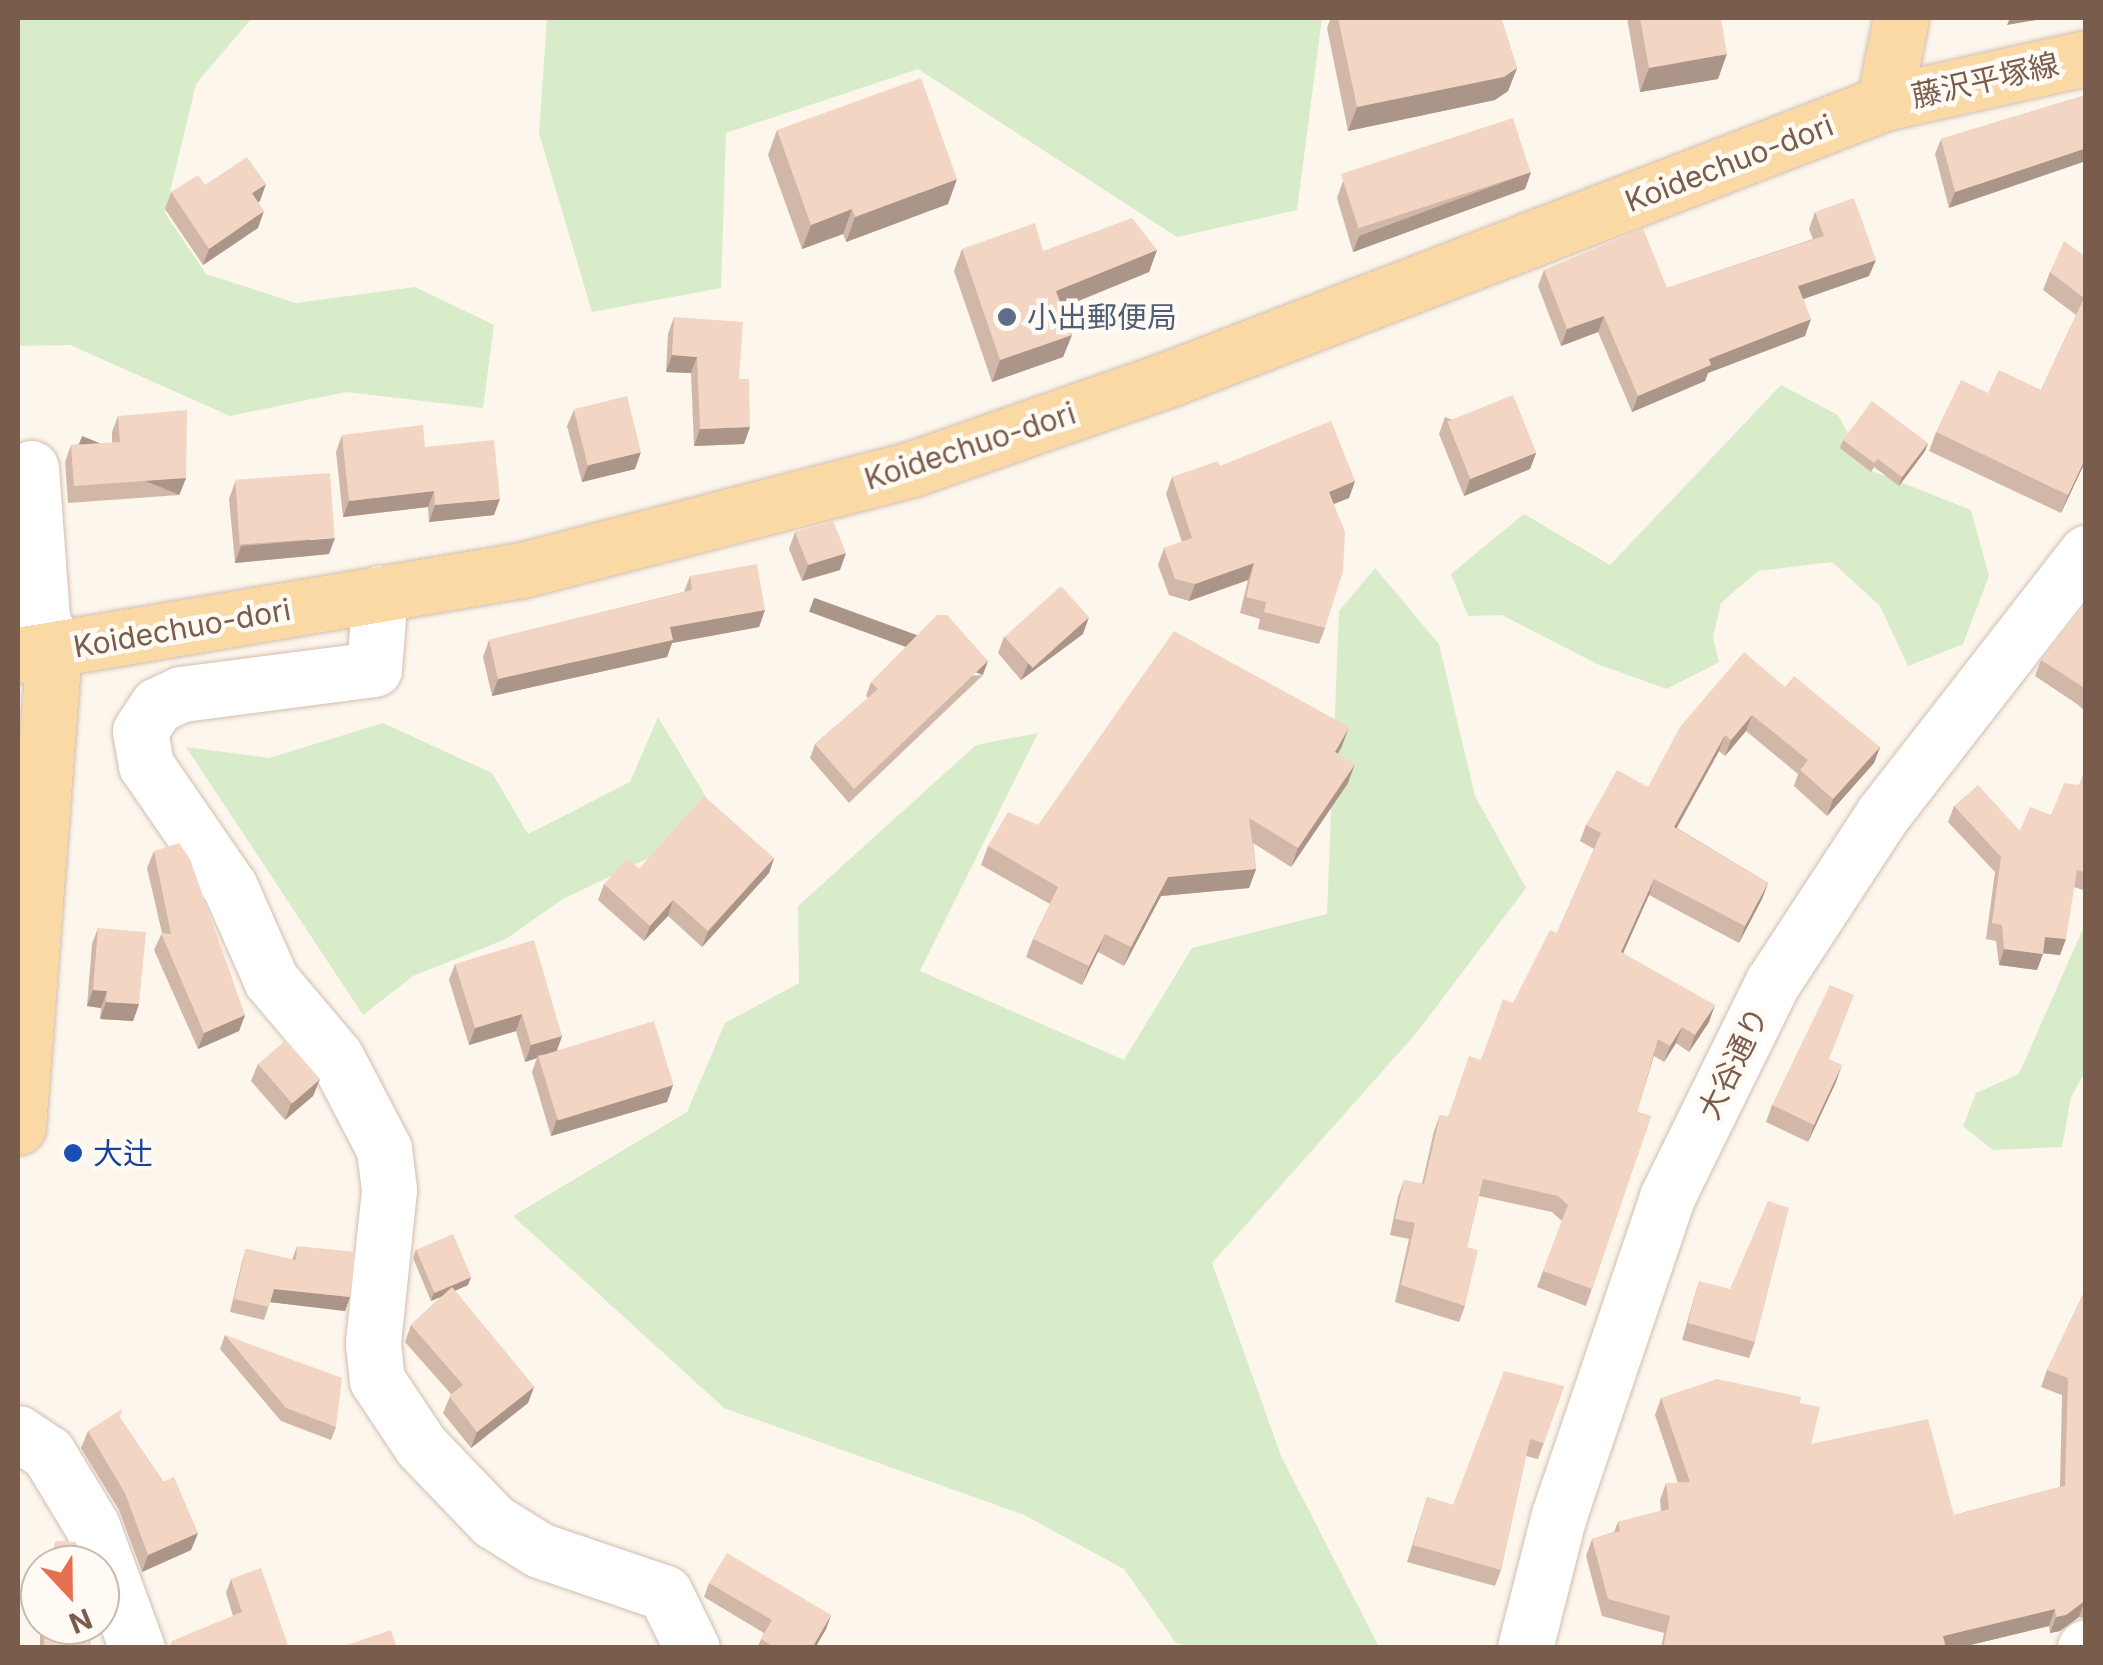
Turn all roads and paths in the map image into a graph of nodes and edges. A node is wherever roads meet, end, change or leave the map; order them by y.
1 (1901, 18) edge
2 (2086, 58) edge
3 (1884, 103) junction
4 (30, 468) dead end
5 (2086, 553) edge
6 (380, 593) junction
7 (36, 652) edge
8 (22, 1019) edge
9 (18, 1127) edge
10 (18, 1433) edge
11 (136, 1648) edge
12 (692, 1648) edge
13 (1525, 1648) edge

1 - 3 main road
2 - 3 main road, 藤沢平塚線
3 - 6 main road, Koidechuo-dori
4 - 7 street
5 - 13 street, 大谷通り
6 - 7 main road, Koidechuo-dori
6 - 12 street
7 - 8 main road
8 - 9 main road
10 - 11 street

